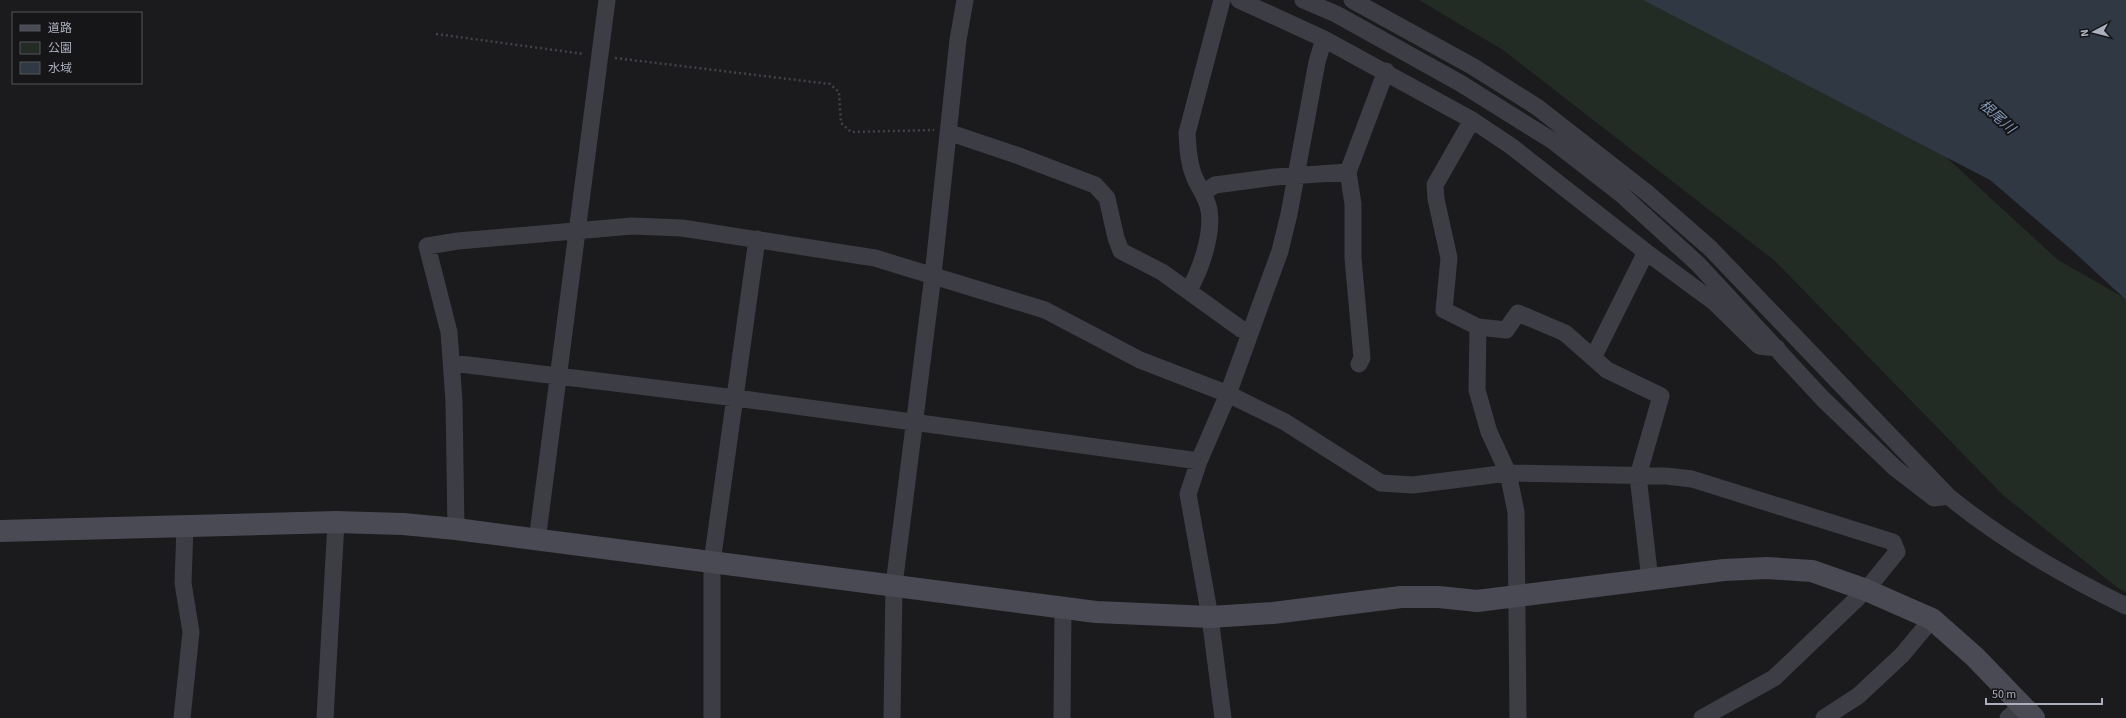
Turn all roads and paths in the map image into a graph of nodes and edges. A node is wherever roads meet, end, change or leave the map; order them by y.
1 (607, 0) edge
2 (965, 0) edge
3 (1222, 0) edge
4 (1239, 0) edge
5 (1303, 0) edge
6 (1352, 0) edge
7 (436, 34) dead end
8 (1324, 39) junction
9 (600, 56) junction
10 (1386, 71) junction
11 (1472, 120) junction
12 (948, 132) junction
13 (1348, 172) junction
14 (1295, 176) junction
15 (1203, 193) junction
16 (576, 232) junction
17 (757, 239) junction
18 (1646, 252) junction
19 (933, 276) junction
20 (1190, 290) junction
21 (1478, 327) junction
22 (1250, 332) junction
23 (1778, 348) junction
24 (1593, 358) junction
25 (452, 363) junction
26 (1359, 364) dead end
27 (558, 376) junction
28 (1228, 394) junction
29 (736, 398) junction
30 (915, 422) junction
31 (1199, 461) junction
32 (1508, 473) junction
33 (1638, 476) junction
34 (1948, 496) junction
35 (336, 522) junction
36 (185, 526) junction
37 (456, 529) junction
38 (0, 531) edge
39 (537, 541) junction
40 (712, 562) junction
41 (1650, 580) junction
42 (894, 585) junction
43 (1866, 590) junction
44 (1516, 597) junction
45 (2126, 606) edge
46 (1063, 608) junction
47 (1210, 617) junction
48 (1932, 619) junction
49 (2022, 714) edge
50 (182, 718) edge
51 (326, 718) edge
52 (712, 718) edge
53 (892, 718) edge
54 (1062, 718) edge
55 (1223, 718) edge
56 (1518, 718) edge
57 (1702, 718) edge
58 (1824, 718) edge

1 - 9 street
2 - 12 street
3 - 15 street
4 - 8 street
5 - 23 street
6 - 34 street
7 - 9 path
8 - 10 street
8 - 14 street
9 - 12 path
9 - 16 street
10 - 11 street
10 - 13 street
11 - 18 street
11 - 21 street
12 - 19 street
12 - 20 street
13 - 14 street
13 - 26 street
14 - 15 street
14 - 22 street
15 - 20 street
16 - 17 street
16 - 25 street
16 - 27 street
17 - 19 street
17 - 29 street
18 - 23 street
18 - 24 street
19 - 28 street
19 - 30 street
20 - 22 street
21 - 24 street
21 - 32 street
22 - 28 street
23 - 34 street
24 - 33 street
25 - 27 street
25 - 37 street
27 - 29 street
27 - 39 street
28 - 31 street
28 - 32 street
29 - 30 street
29 - 40 street
30 - 31 street
30 - 42 street
31 - 47 street
32 - 33 street
32 - 44 street
33 - 41 street
33 - 43 street
34 - 45 street
35 - 36 street
35 - 37 street
35 - 51 street
36 - 38 street
36 - 50 street
37 - 39 street
39 - 40 street
40 - 42 street
40 - 52 street
41 - 43 street
41 - 44 street
42 - 46 street
42 - 53 street
43 - 48 street
43 - 57 street
44 - 47 street
44 - 56 street
46 - 47 street
46 - 54 street
47 - 55 street
48 - 49 street
48 - 58 street

